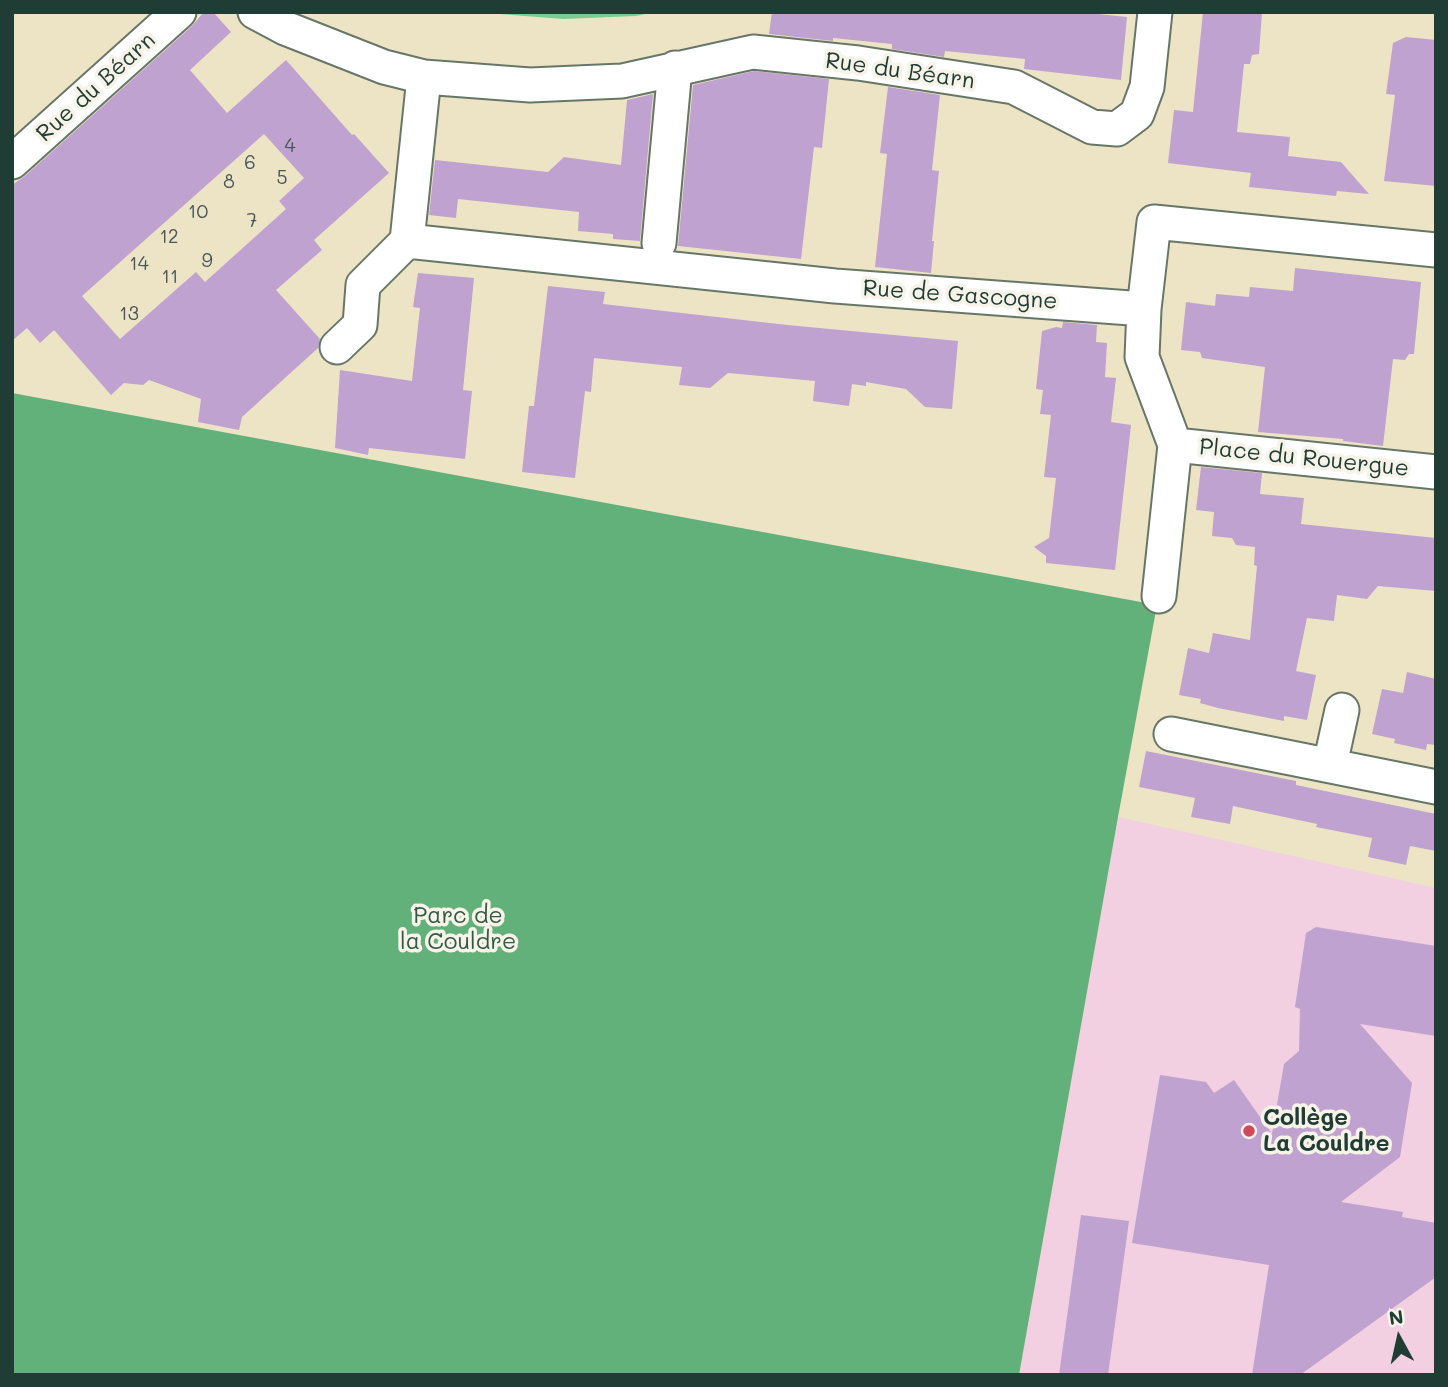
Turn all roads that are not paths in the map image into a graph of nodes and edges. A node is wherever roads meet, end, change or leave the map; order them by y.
1 (179, 12) edge
2 (255, 12) edge
3 (1155, 12) edge
4 (675, 68) junction
5 (424, 77) junction
6 (12, 162) edge
7 (407, 242) junction
8 (659, 243) dead end
9 (1436, 250) edge
10 (1144, 309) junction
11 (337, 347) dead end
12 (1175, 445) junction
13 (1435, 464) edge
14 (1159, 596) dead end
15 (1342, 710) dead end
16 (1171, 734) dead end
17 (1330, 765) junction
18 (1436, 787) edge

1 - 6 street, Rue du Béarn
2 - 5 street, Rue du Béarn
3 - 4 street, Rue du Béarn
4 - 5 street, Rue du Béarn
4 - 8 street
5 - 7 street
7 - 10 street, Rue de Gascogne
7 - 11 street
9 - 10 street
10 - 12 street
12 - 13 street, Place du Rouergue
12 - 14 street
15 - 17 street
16 - 17 street
17 - 18 street

